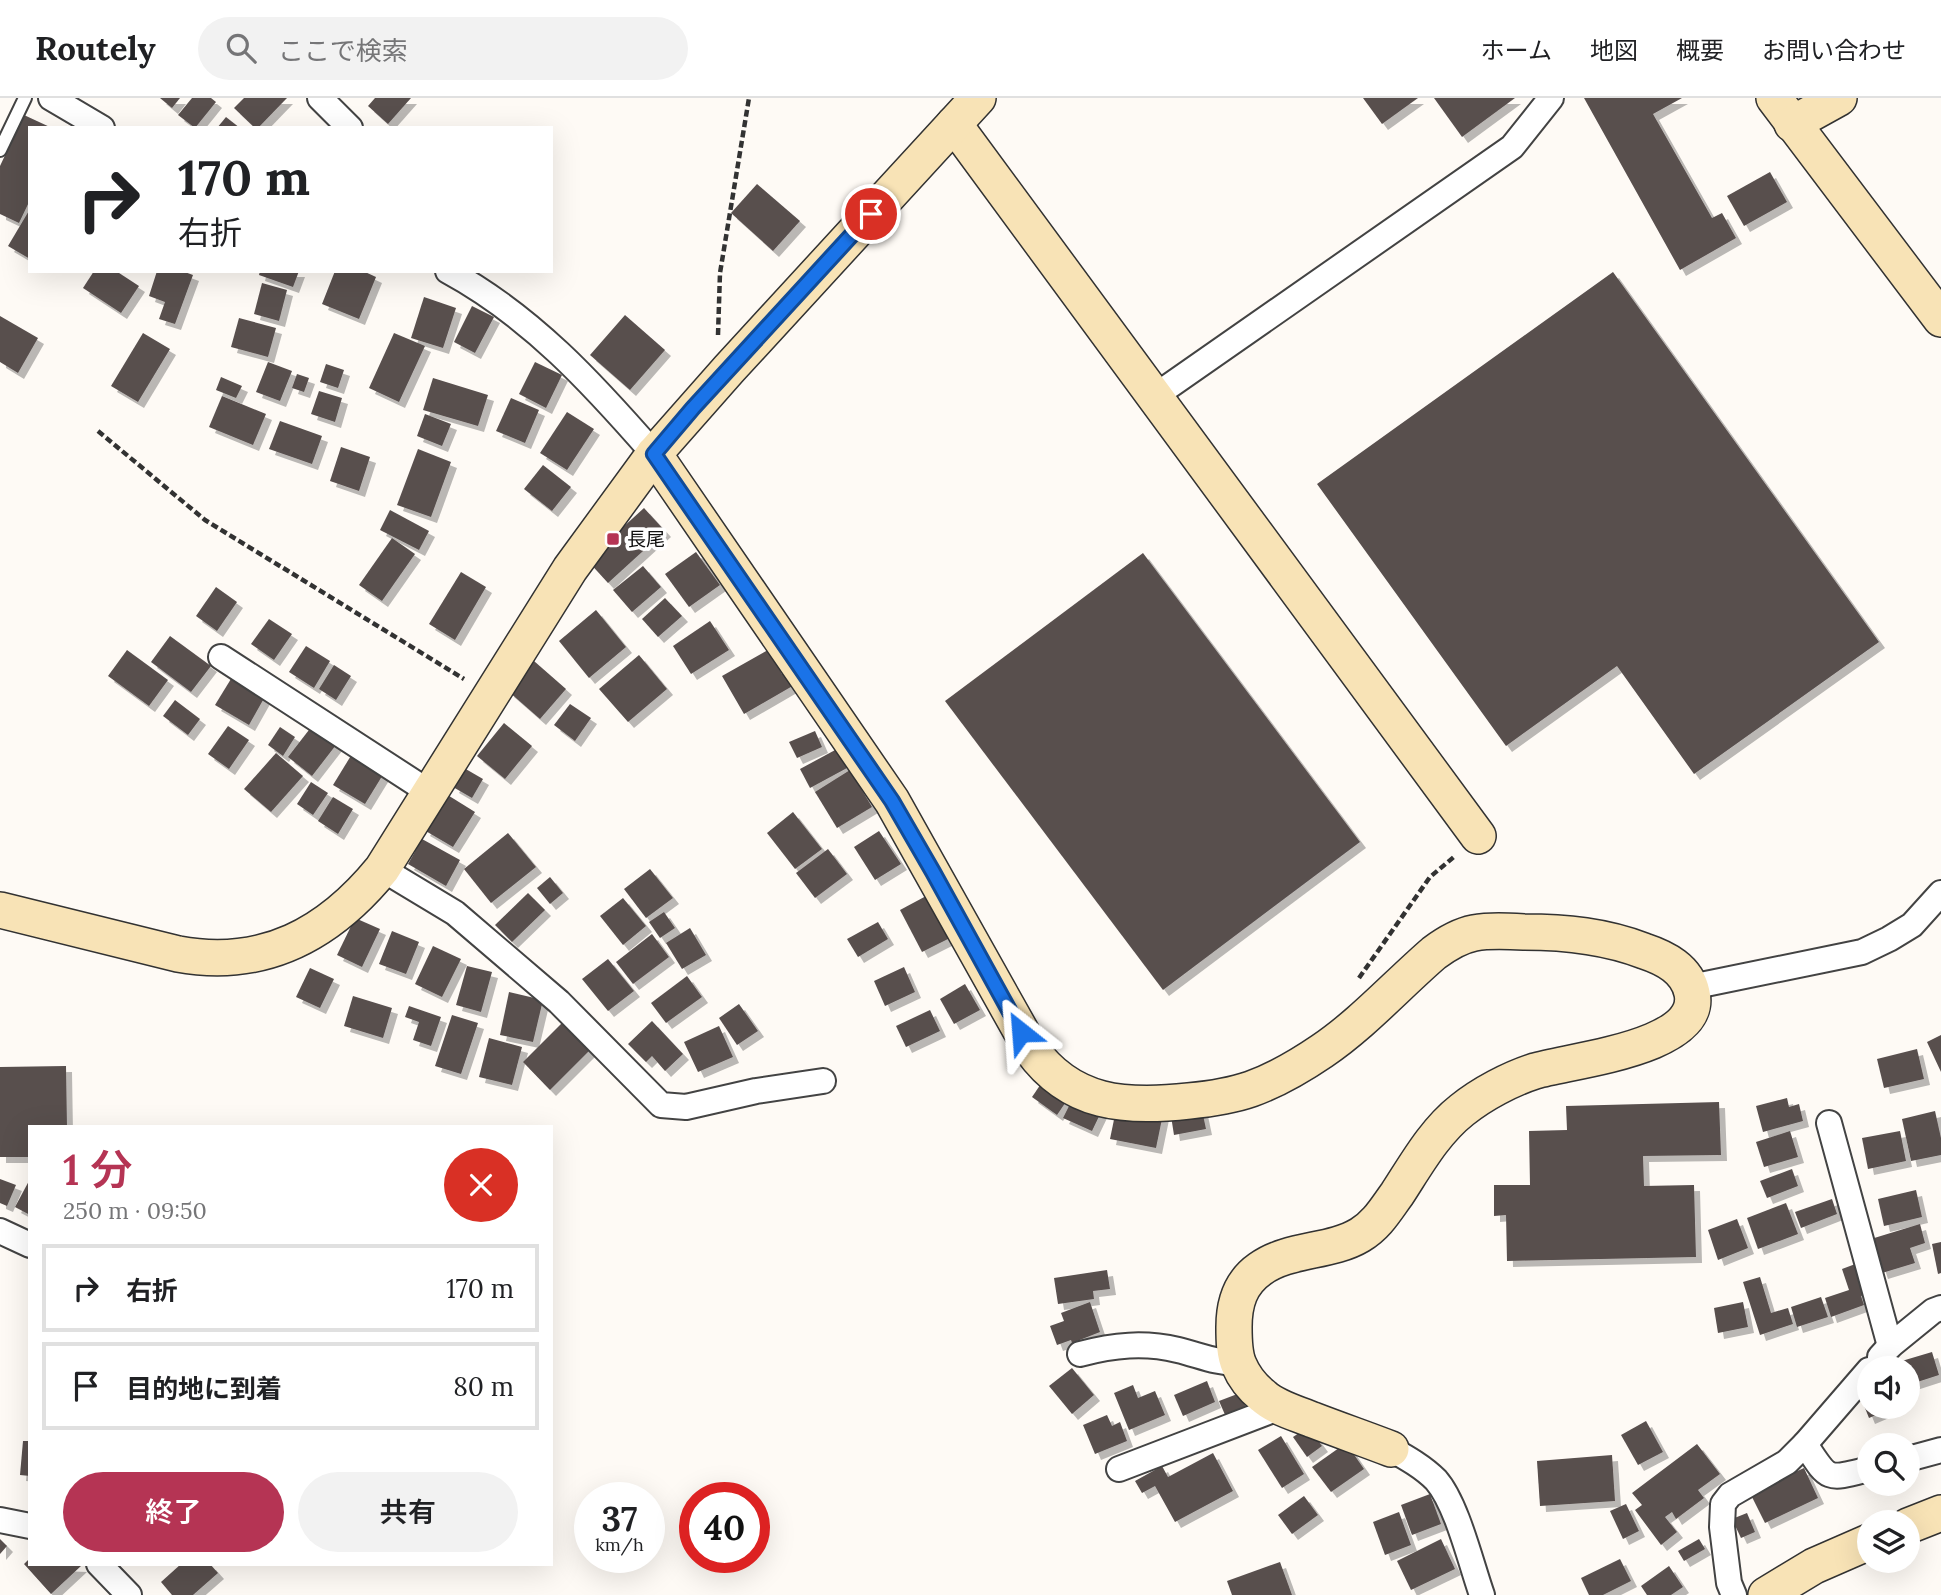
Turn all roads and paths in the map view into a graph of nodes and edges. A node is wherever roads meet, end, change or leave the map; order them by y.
1 (25, 98) edge
2 (51, 98) edge
3 (320, 98) edge
4 (749, 98) edge
5 (978, 98) edge
6 (1551, 98) edge
7 (1839, 98) edge
8 (1783, 111) edge
9 (954, 124) junction
10 (99, 126) edge
11 (348, 126) edge
12 (0, 150) edge
13 (451, 273) edge
14 (1941, 318) edge
15 (729, 369) junction
16 (1155, 396) junction
17 (99, 431) dead end
18 (654, 454) junction
19 (221, 657) dead end
20 (490, 696) junction
21 (429, 792) junction
22 (1478, 836) dead end
23 (382, 869) junction
24 (1430, 877) dead end
25 (1941, 893) edge
26 (0, 909) edge
27 (1353, 987) dead end
28 (1691, 987) junction
29 (823, 1081) dead end
30 (1829, 1123) dead end
31 (0, 1231) edge
32 (28, 1244) edge
33 (1941, 1308) edge
34 (1890, 1346) junction
35 (1080, 1354) dead end
36 (1881, 1356) edge
37 (1237, 1363) junction
38 (1857, 1384) edge
39 (1281, 1407) junction
40 (1805, 1444) junction
41 (1391, 1450) joint
42 (1941, 1450) edge
43 (1920, 1455) edge
44 (1119, 1469) dead end
45 (1857, 1472) edge
46 (1941, 1513) edge
47 (0, 1520) edge
48 (1920, 1521) edge
49 (28, 1526) edge
50 (1857, 1547) edge
51 (101, 1566) edge
52 (129, 1595) edge
53 (1482, 1595) edge
54 (1734, 1595) edge
55 (1766, 1595) edge

1 - 12 lane
2 - 10 street
3 - 11 street
4 - 15 path
5 - 9 street
6 - 16 street
7 - 8 street
8 - 14 street
9 - 15 street
9 - 16 street
13 - 18 street
15 - 18 street
16 - 22 street
17 - 20 path
18 - 20 street
18 - 28 street
19 - 21 street
20 - 21 street
21 - 23 street
23 - 26 street
23 - 29 street
24 - 27 path
25 - 28 street
28 - 37 street
30 - 34 street
31 - 32 street
33 - 34 street
34 - 36 street
35 - 37 street
37 - 39 street
38 - 40 street
39 - 41 street
39 - 44 street
40 - 45 street
40 - 54 street
41 - 53 street
42 - 43 street
46 - 48 street
47 - 49 street
50 - 55 street
51 - 52 street

